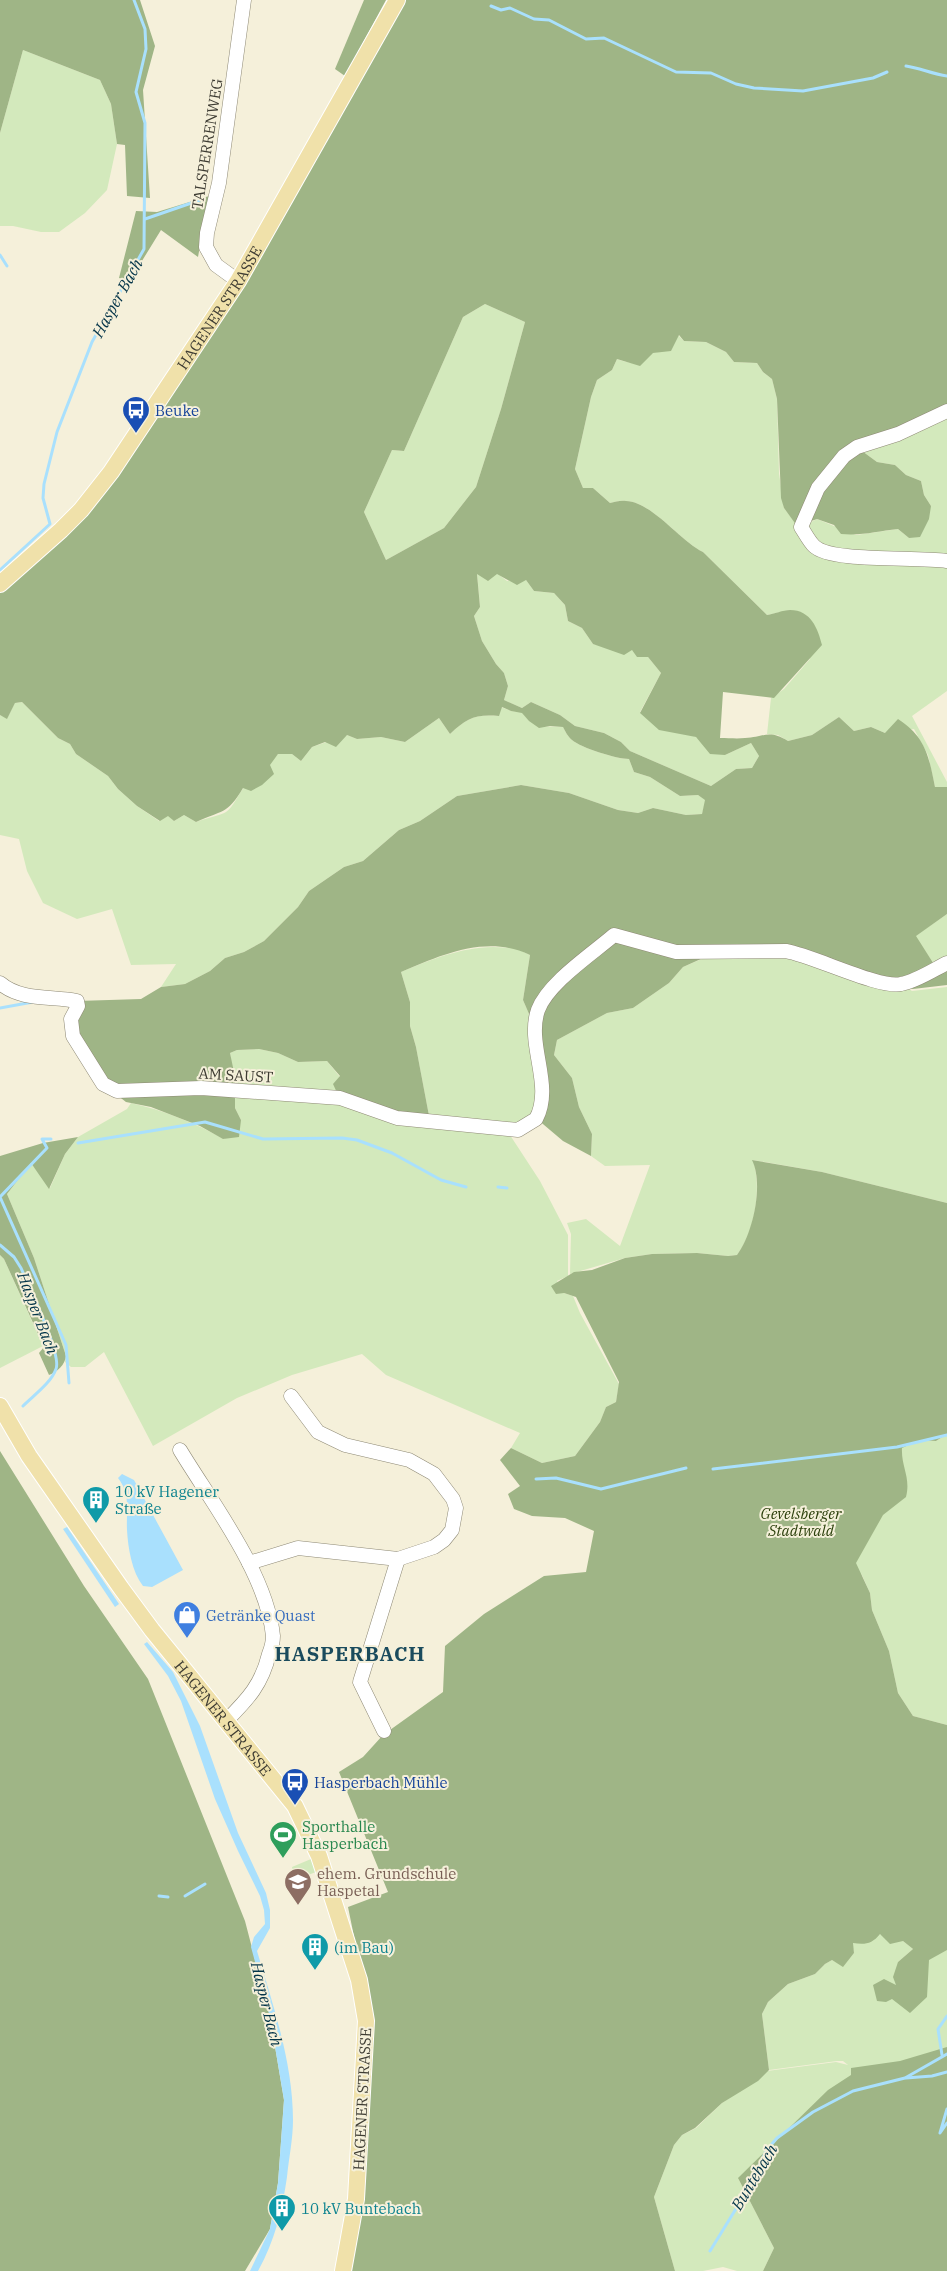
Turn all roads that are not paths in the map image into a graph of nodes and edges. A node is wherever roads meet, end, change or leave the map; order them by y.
1 (244, 0) edge
2 (397, 0) edge
3 (238, 281) junction
4 (947, 411) edge
5 (947, 561) edge
6 (0, 584) edge
7 (947, 963) edge
8 (0, 983) edge
9 (291, 1396) dead end
10 (0, 1406) edge
11 (180, 1450) dead end
12 (398, 1559) junction
13 (249, 1563) junction
14 (227, 1720) junction
15 (384, 1730) dead end
16 (343, 2271) edge

1 - 3 street, TALSPERRENWEG
2 - 3 main road, HAGENER STRASSE
3 - 6 main road, HAGENER STRASSE
4 - 5 street
7 - 8 street, AM SAUST
9 - 12 street
10 - 14 main road, HAGENER STRASSE
11 - 13 street
12 - 13 street
12 - 15 street
13 - 14 street
14 - 16 main road, HAGENER STRASSE

